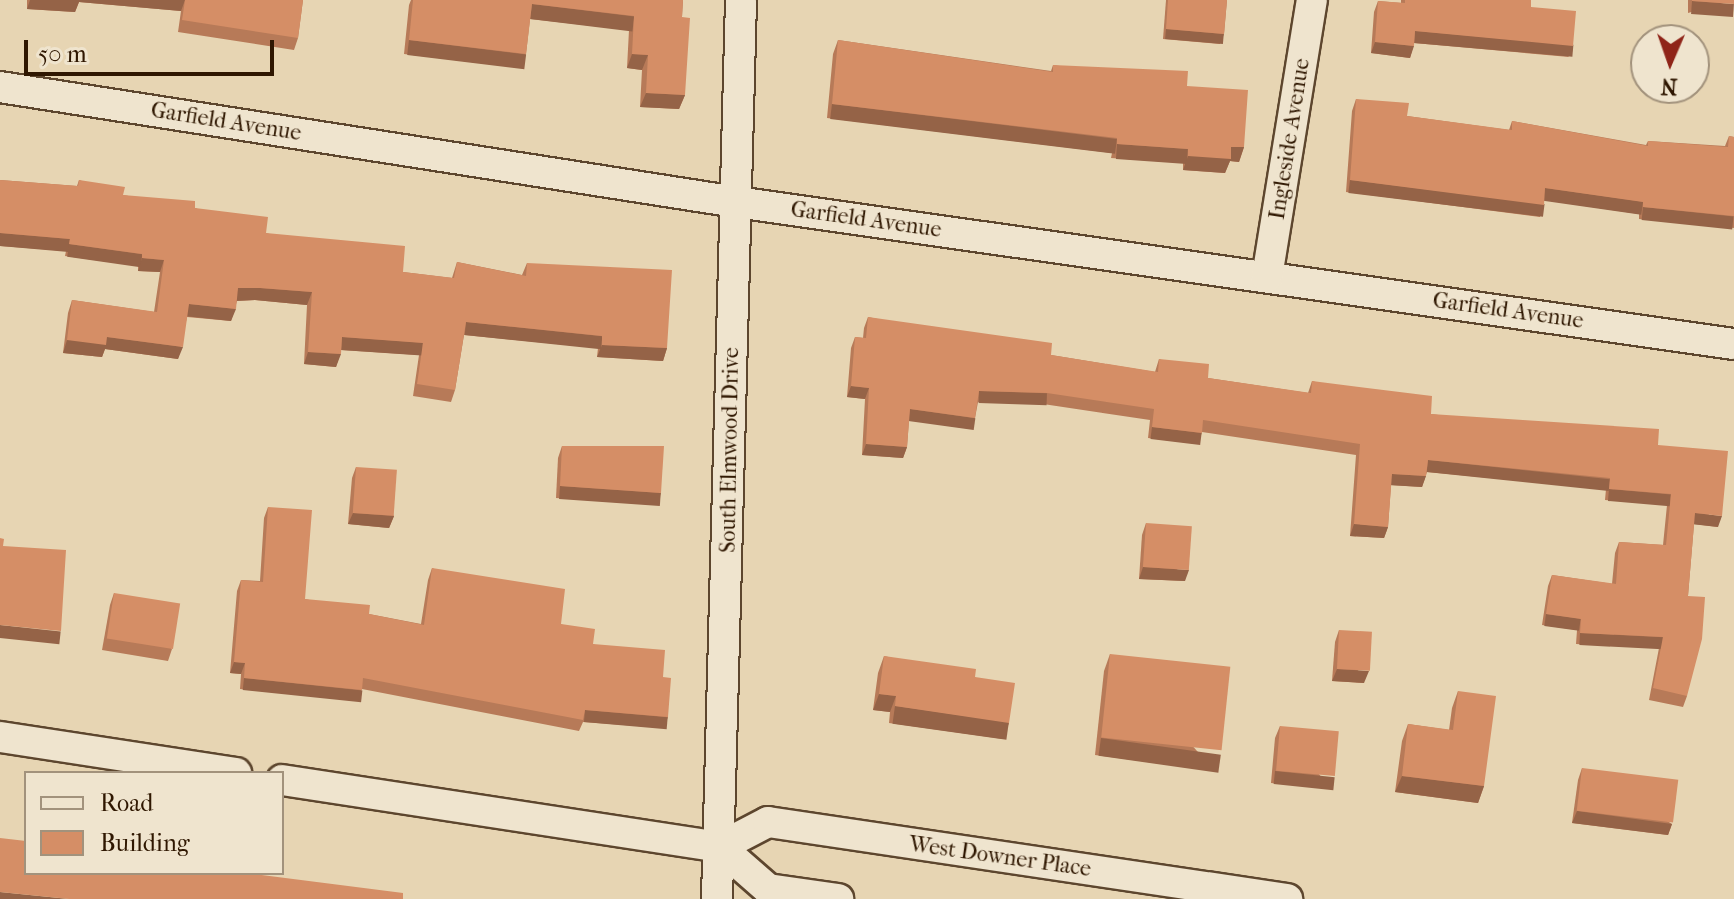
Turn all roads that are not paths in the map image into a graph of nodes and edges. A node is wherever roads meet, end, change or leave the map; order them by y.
1 (741, 0) edge
2 (1312, 0) edge
3 (0, 87) edge
4 (736, 202) junction
5 (1267, 277) junction
6 (1734, 344) edge
7 (0, 737) edge
8 (223, 771) edge
9 (284, 780) edge
10 (720, 847) junction
11 (717, 899) edge
12 (838, 899) edge
13 (1287, 899) edge

1 - 4 street, South Elmwood Drive
2 - 5 street, Ingleside Avenue
3 - 4 street, Garfield Avenue
4 - 5 street, Garfield Avenue
4 - 10 street, South Elmwood Drive
5 - 6 street, Garfield Avenue
7 - 8 street
9 - 10 street
10 - 11 street, South Elmwood Drive
10 - 12 street
10 - 13 street, West Downer Place

